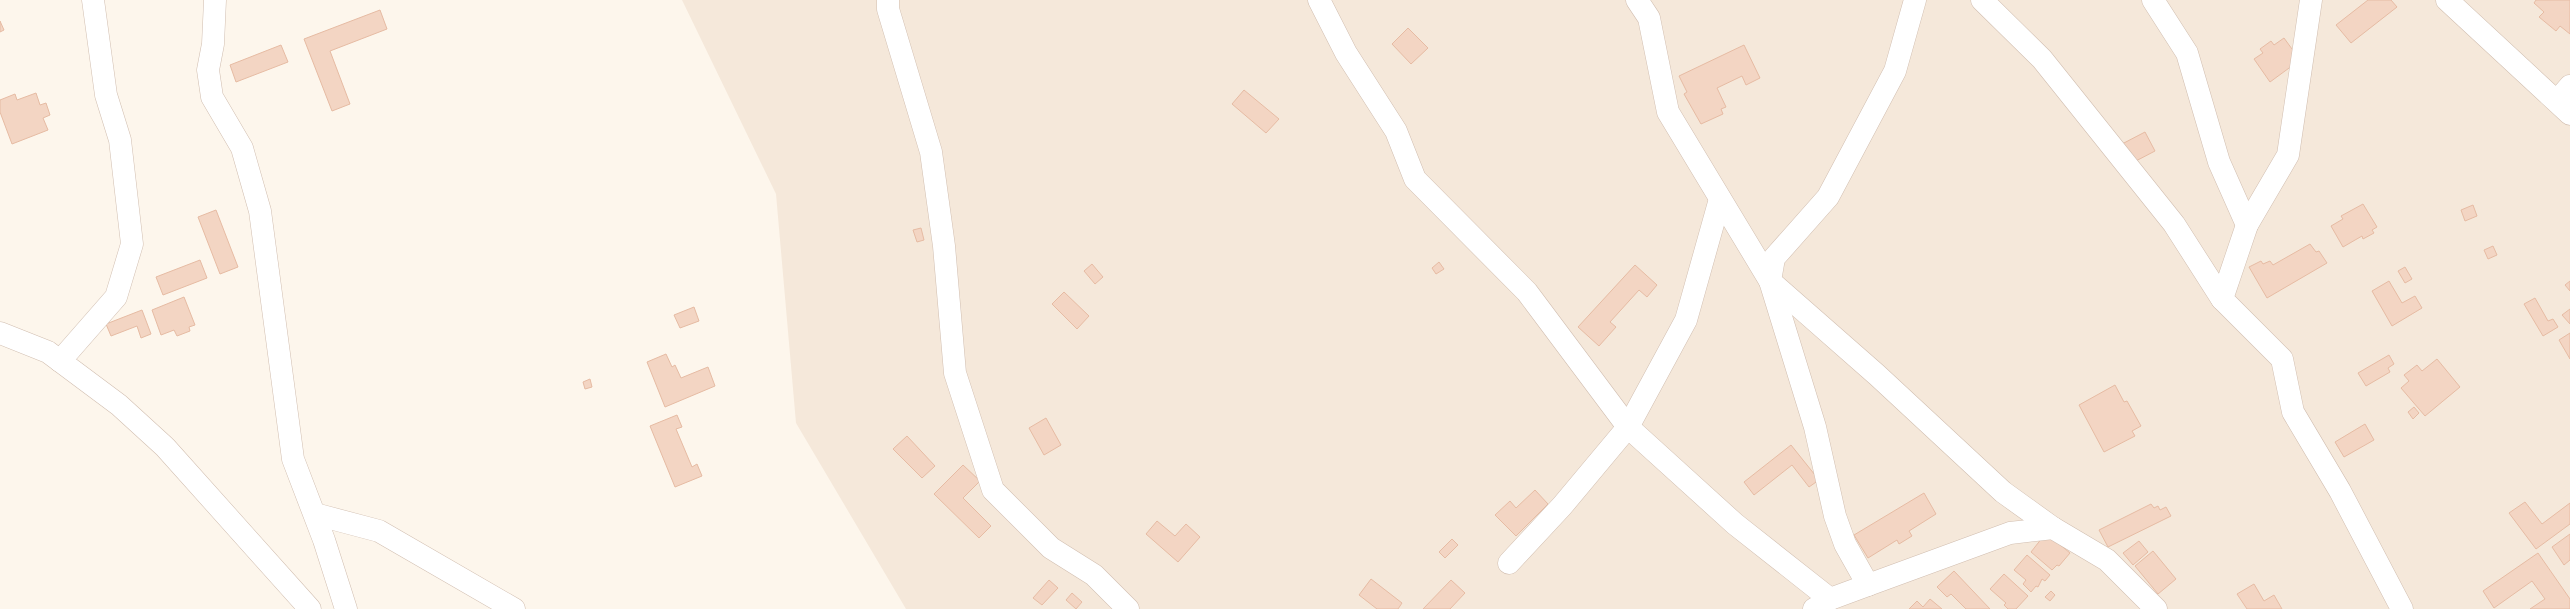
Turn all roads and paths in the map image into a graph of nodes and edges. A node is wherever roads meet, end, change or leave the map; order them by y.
1 (93, 0) edge
2 (215, 0) edge
3 (888, 0) edge
4 (1319, 0) edge
5 (1637, 0) edge
6 (1915, 0) edge
7 (1982, 0) edge
8 (2154, 0) edge
9 (2311, 0) edge
10 (2447, 0) edge
11 (2566, 100) edge
12 (1720, 199) junction
13 (2247, 225) junction
14 (1770, 281) junction
15 (2222, 300) junction
16 (0, 333) edge
17 (60, 361) junction
18 (1628, 427) junction
19 (315, 514) junction
20 (2053, 528) junction
21 (1509, 563) dead end
22 (1868, 585) junction
23 (1822, 604) edge
24 (310, 609) edge
25 (346, 609) edge
26 (514, 609) edge
27 (1128, 609) edge
28 (2156, 609) edge
29 (2402, 609) edge

1 - 17 street
2 - 19 street
3 - 27 street
4 - 18 street
5 - 12 street
6 - 14 street
7 - 15 street
8 - 13 street
9 - 13 street
10 - 11 street
12 - 14 street
12 - 18 street
13 - 15 street
14 - 20 street
14 - 22 street
15 - 29 street
16 - 17 street
17 - 24 street
18 - 21 street
18 - 23 street
19 - 25 street
19 - 26 street
20 - 22 street
20 - 28 street
22 - 23 street

